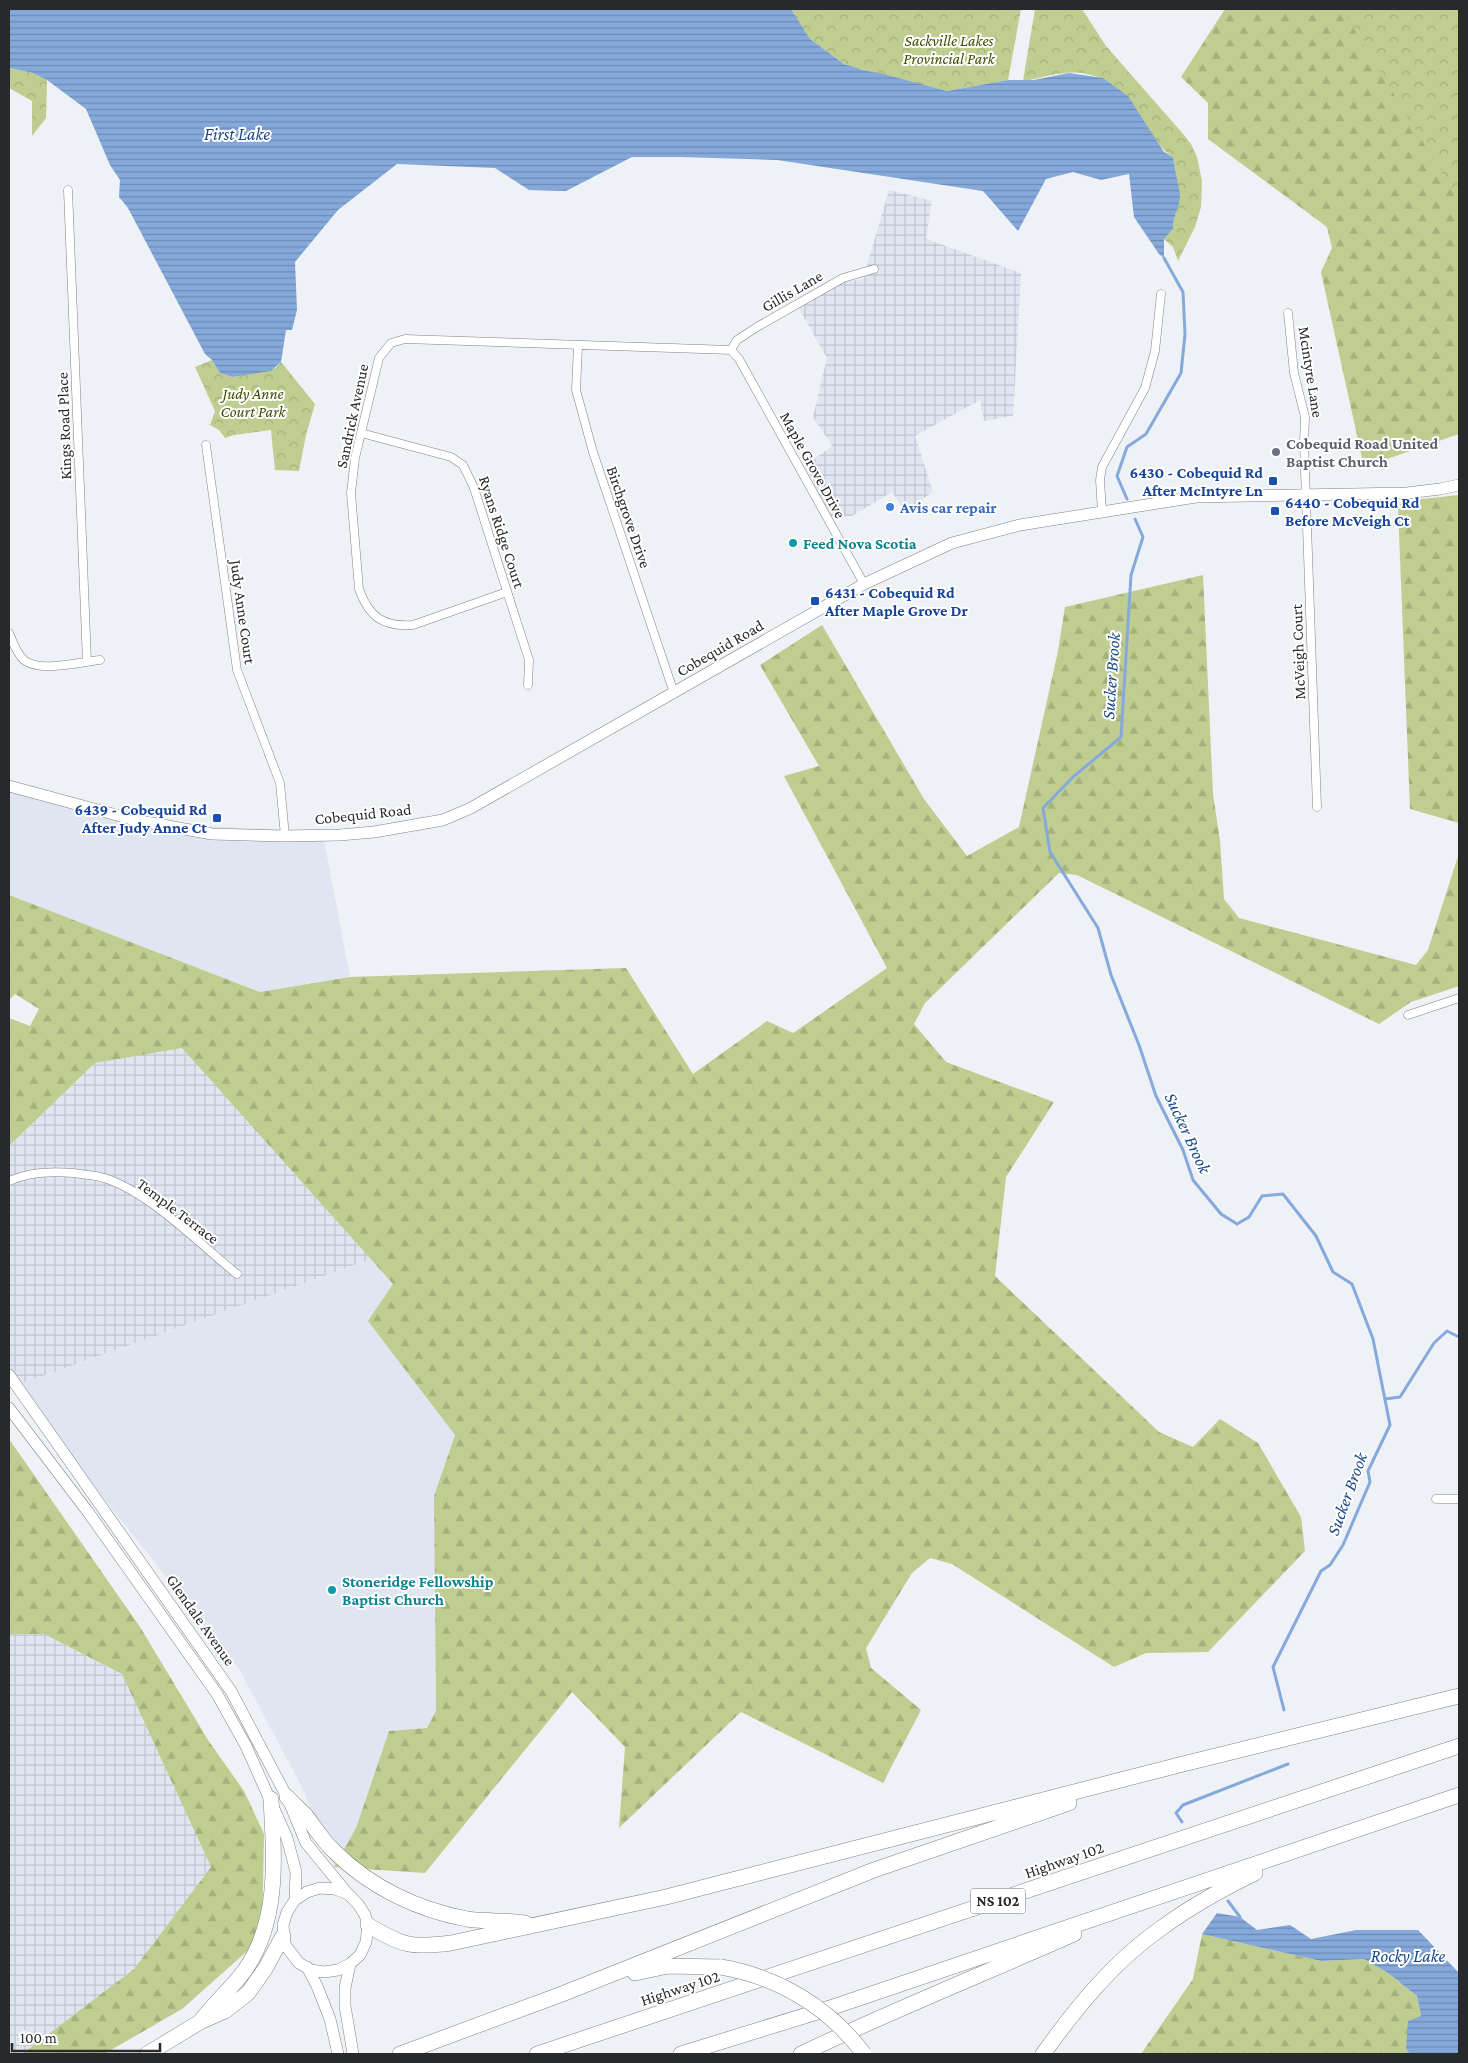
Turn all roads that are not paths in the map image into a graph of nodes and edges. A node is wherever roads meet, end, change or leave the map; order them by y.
1 (68, 190) dead end
2 (874, 269) dead end
3 (1161, 294) dead end
4 (1288, 313) dead end
5 (578, 346) junction
6 (731, 350) junction
7 (361, 433) junction
8 (206, 445) dead end
9 (1459, 484) edge
10 (1305, 495) junction
11 (1102, 512) junction
12 (864, 584) junction
13 (507, 592) junction
14 (9, 633) edge
15 (100, 660) dead end
16 (87, 662) junction
17 (528, 685) dead end
18 (674, 693) junction
19 (9, 786) edge
20 (1317, 807) dead end
21 (285, 836) junction
22 (1459, 998) edge
23 (1408, 1015) dead end
24 (9, 1182) edge
25 (237, 1274) dead end
26 (9, 1375) edge
27 (9, 1408) edge
28 (1436, 1499) dead end
29 (1459, 1499) edge
30 (1459, 1696) edge
31 (1459, 1746) edge
32 (1179, 1765) junction
33 (1459, 1795) edge
34 (287, 1798) junction
35 (271, 1799) junction
36 (1297, 1851) junction
37 (348, 1894) junction
38 (1166, 1894) junction
39 (295, 1900) junction
40 (368, 1925) junction
41 (536, 1925) junction
42 (283, 1936) junction
43 (350, 1964) junction
44 (307, 1968) junction
45 (562, 1994) junction
46 (200, 2022) junction
47 (353, 2050) edge
48 (338, 2052) edge
49 (147, 2054) edge
50 (400, 2054) edge
51 (537, 2054) edge
52 (681, 2054) edge
53 (801, 2054) edge
54 (864, 2054) edge
55 (1043, 2054) edge

1 - 16 street, Kings Road Place
2 - 6 street, Gillis Lane
3 - 11 street
4 - 10 street, Mcintyre Lane
5 - 6 street, Sandrick Avenue
5 - 7 street, Sandrick Avenue
5 - 18 street, Birchgrove Drive
6 - 12 street, Maple Grove Drive
7 - 13 street, Ryans Ridge Court
7 - 13 street, Sandrick Avenue
8 - 21 street, Judy Anne Court
9 - 10 main road, Cobequid Road
10 - 11 main road, Cobequid Road
10 - 20 street, McVeigh Court
11 - 12 main road, Cobequid Road
12 - 18 main road, Cobequid Road
13 - 17 street, Ryans Ridge Court
14 - 16 street
15 - 16 street
18 - 21 main road, Cobequid Road
19 - 21 main road, Cobequid Road
22 - 23 street
24 - 25 street, Temple Terrace
26 - 34 main road, Glendale Avenue
27 - 35 main road, Glendale Avenue
28 - 29 street
30 - 32 highway
31 - 51 highway, Highway 102 / NS 102
32 - 41 highway
32 - 45 highway
33 - 36 highway
34 - 37 main road, Glendale Avenue
34 - 41 highway
35 - 39 main road, Glendale Avenue
35 - 46 highway
36 - 38 highway
36 - 55 highway
37 - 39 main road
37 - 40 main road, Glendale Avenue
38 - 52 highway
38 - 53 highway
39 - 42 main road, Glendale Avenue
40 - 41 highway
40 - 43 main road
42 - 44 main road
42 - 46 highway
43 - 44 main road
43 - 47 main road
44 - 48 main road
45 - 50 highway
45 - 54 highway, bridge
46 - 49 highway

